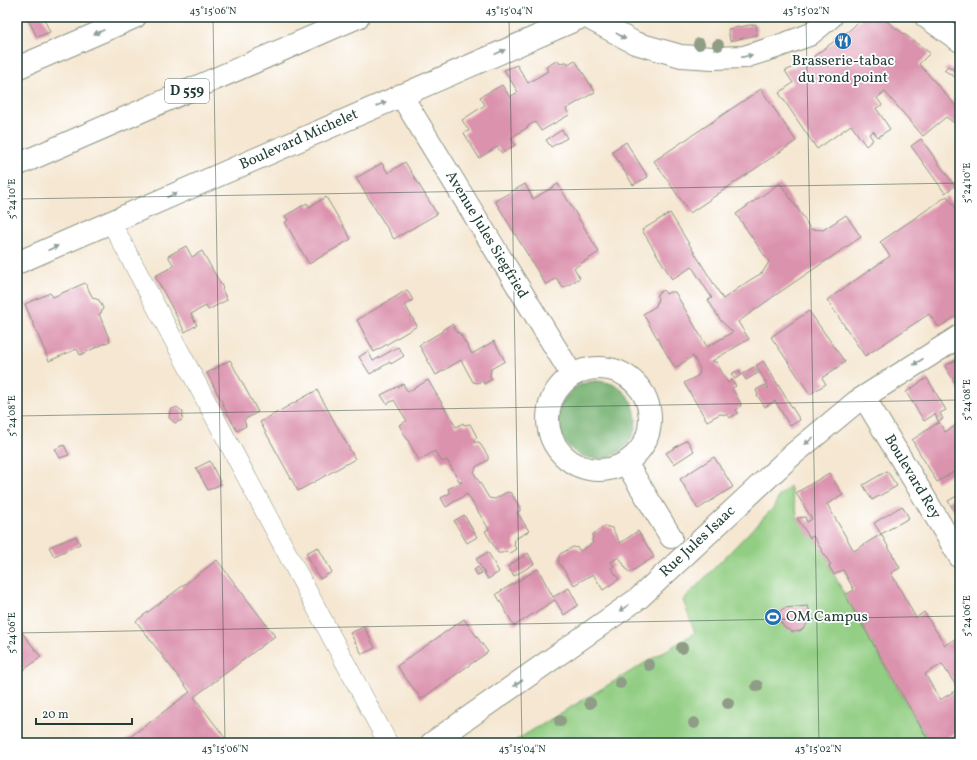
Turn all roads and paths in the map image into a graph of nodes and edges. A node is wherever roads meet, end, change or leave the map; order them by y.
1 (135, 17) edge
2 (358, 17) edge
3 (582, 17) edge
4 (587, 17) edge
5 (831, 17) edge
6 (926, 17) edge
7 (960, 41) edge
8 (17, 68) edge
9 (401, 95) junction
10 (17, 165) edge
11 (111, 222) junction
12 (17, 263) edge
13 (960, 336) edge
14 (572, 375) junction
15 (864, 397) junction
16 (626, 463) junction
17 (671, 537) dead end
18 (960, 557) edge
19 (388, 743) edge
20 (432, 743) edge

1 -> 8 street
2 - 10 street, D 559
9 -> 3 street, Boulevard Michelet
4 -> 5 street
6 - 7 street
11 -> 9 street, Boulevard Michelet
9 - 14 street, Avenue Jules Siegfried
12 -> 11 street, Boulevard Michelet
11 - 19 lane
13 -> 15 street, Rue Jules Isaac
14 - 16 street
14 - 16 street
15 - 18 street, Boulevard Rey
15 -> 20 street, Rue Jules Isaac
16 - 17 street

